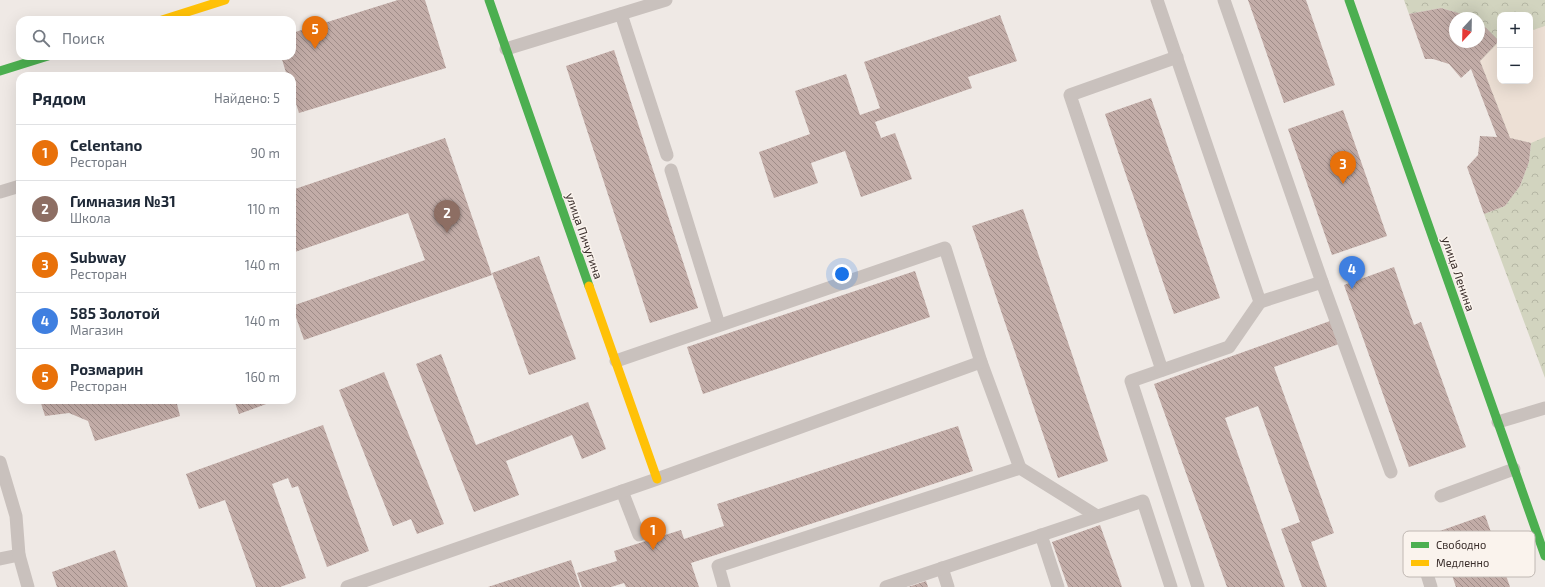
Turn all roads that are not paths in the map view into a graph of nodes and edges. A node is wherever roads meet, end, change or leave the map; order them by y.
1 (225, 0) edge
2 (489, 0) edge
3 (666, 0) edge
4 (1157, 0) edge
5 (1224, 0) edge
6 (1349, 0) edge
7 (621, 14) junction
8 (175, 16) edge
9 (506, 49) junction
10 (1177, 57) junction
11 (35, 60) edge
12 (0, 71) edge
13 (666, 156) dead end
14 (671, 170) dead end
15 (16, 187) edge
16 (0, 192) edge
17 (1322, 282) junction
18 (1260, 302) junction
19 (719, 325) junction
20 (616, 361) junction
21 (981, 362) junction
22 (1162, 370) junction
23 (1545, 408) edge
24 (1498, 422) junction
25 (0, 462) edge
26 (1020, 468) junction
27 (1514, 469) junction
28 (1391, 472) dead end
29 (657, 479) junction
30 (622, 491) junction
31 (1441, 496) dead end
32 (1097, 516) junction
33 (639, 535) dead end
34 (1041, 535) junction
35 (19, 555) junction
36 (1545, 556) edge
37 (0, 559) edge
38 (942, 568) junction
39 (1428, 577) edge
40 (28, 587) edge
41 (346, 587) edge
42 (724, 587) edge
43 (886, 587) edge
44 (948, 587) edge
45 (1058, 587) edge
46 (1171, 587) edge
47 (1198, 587) edge
48 (1431, 587) edge

1 - 8 main road
2 - 9 main road, улица Пичугина
3 - 7 lane
4 - 10 lane
5 - 17 lane
6 - 24 main road, улица Ленина
7 - 9 lane
7 - 13 lane
9 - 20 main road, улица Пичугина
10 - 18 lane
10 - 22 lane
11 - 12 main road
14 - 19 lane
15 - 16 lane
17 - 18 lane
17 - 28 lane
18 - 22 lane
19 - 20 lane
19 - 21 lane
20 - 29 main road, улица Пичугина
21 - 26 lane
21 - 29 lane
22 - 47 lane
23 - 24 lane
24 - 27 main road, улица Ленина
25 - 35 lane
26 - 32 lane
26 - 42 lane
27 - 31 lane
27 - 36 main road, улица Ленина
29 - 30 lane
30 - 33 lane
30 - 41 lane
32 - 34 lane
32 - 46 lane
34 - 38 lane
34 - 45 lane
35 - 37 lane
35 - 40 lane
38 - 43 lane
38 - 44 lane
39 - 48 lane

